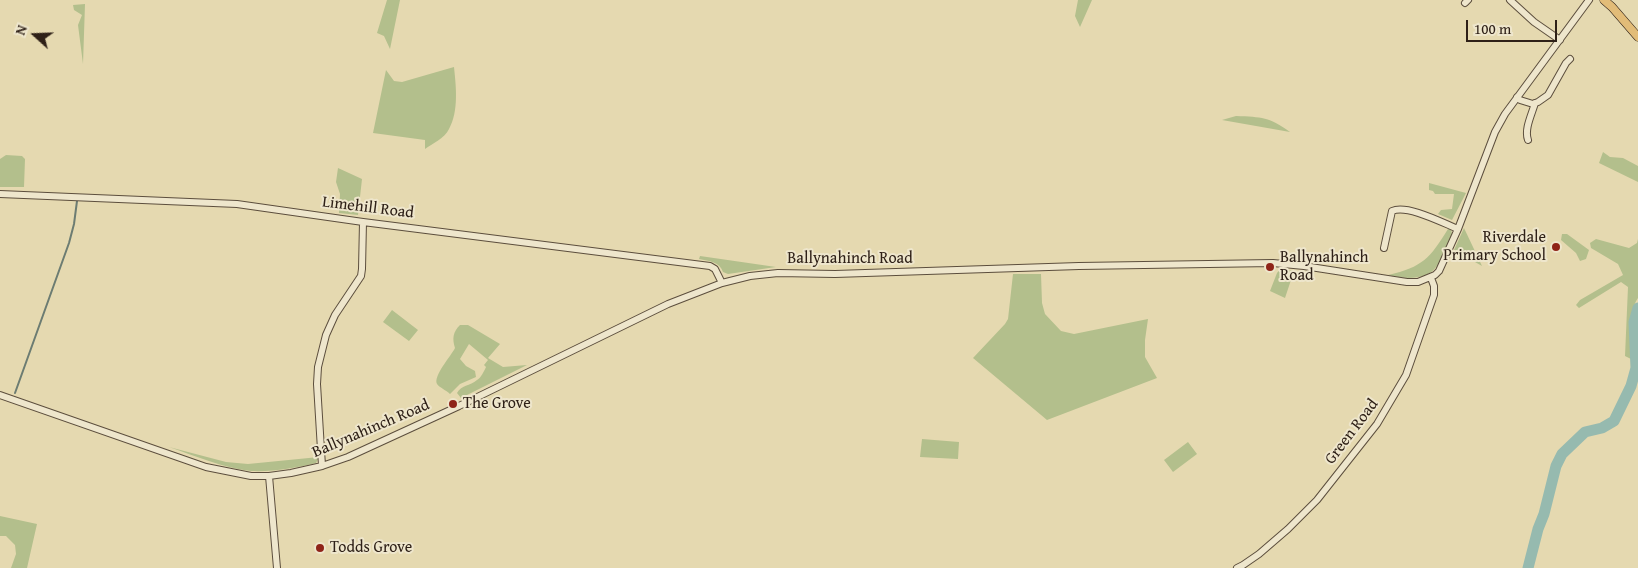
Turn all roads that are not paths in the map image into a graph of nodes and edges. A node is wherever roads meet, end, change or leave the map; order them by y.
1 (1510, 0) edge
2 (1589, 0) edge
3 (1604, 0) edge
4 (1638, 37) edge
5 (1560, 40) junction
6 (1570, 59) dead end
7 (1517, 98) junction
8 (1535, 103) junction
9 (1528, 140) dead end
10 (0, 194) edge
11 (363, 222) junction
12 (1458, 229) junction
13 (1395, 242) dead end
14 (1431, 278) junction
15 (722, 283) junction
16 (0, 396) edge
17 (322, 466) junction
18 (269, 476) junction
19 (277, 568) edge
20 (1237, 568) edge

1 - 5 street
2 - 5 street
3 - 4 main road
5 - 7 street
6 - 8 street
7 - 8 street
7 - 12 street
8 - 9 street
10 - 11 street, Limehill Road
11 - 15 street, Limehill Road
11 - 17 street
12 - 13 street
12 - 14 street
14 - 15 street, Ballynahinch Road
14 - 20 street, Green Road
15 - 17 street, Ballynahinch Road
16 - 18 street, Ballynahinch Road
17 - 18 street, Ballynahinch Road
18 - 19 street

